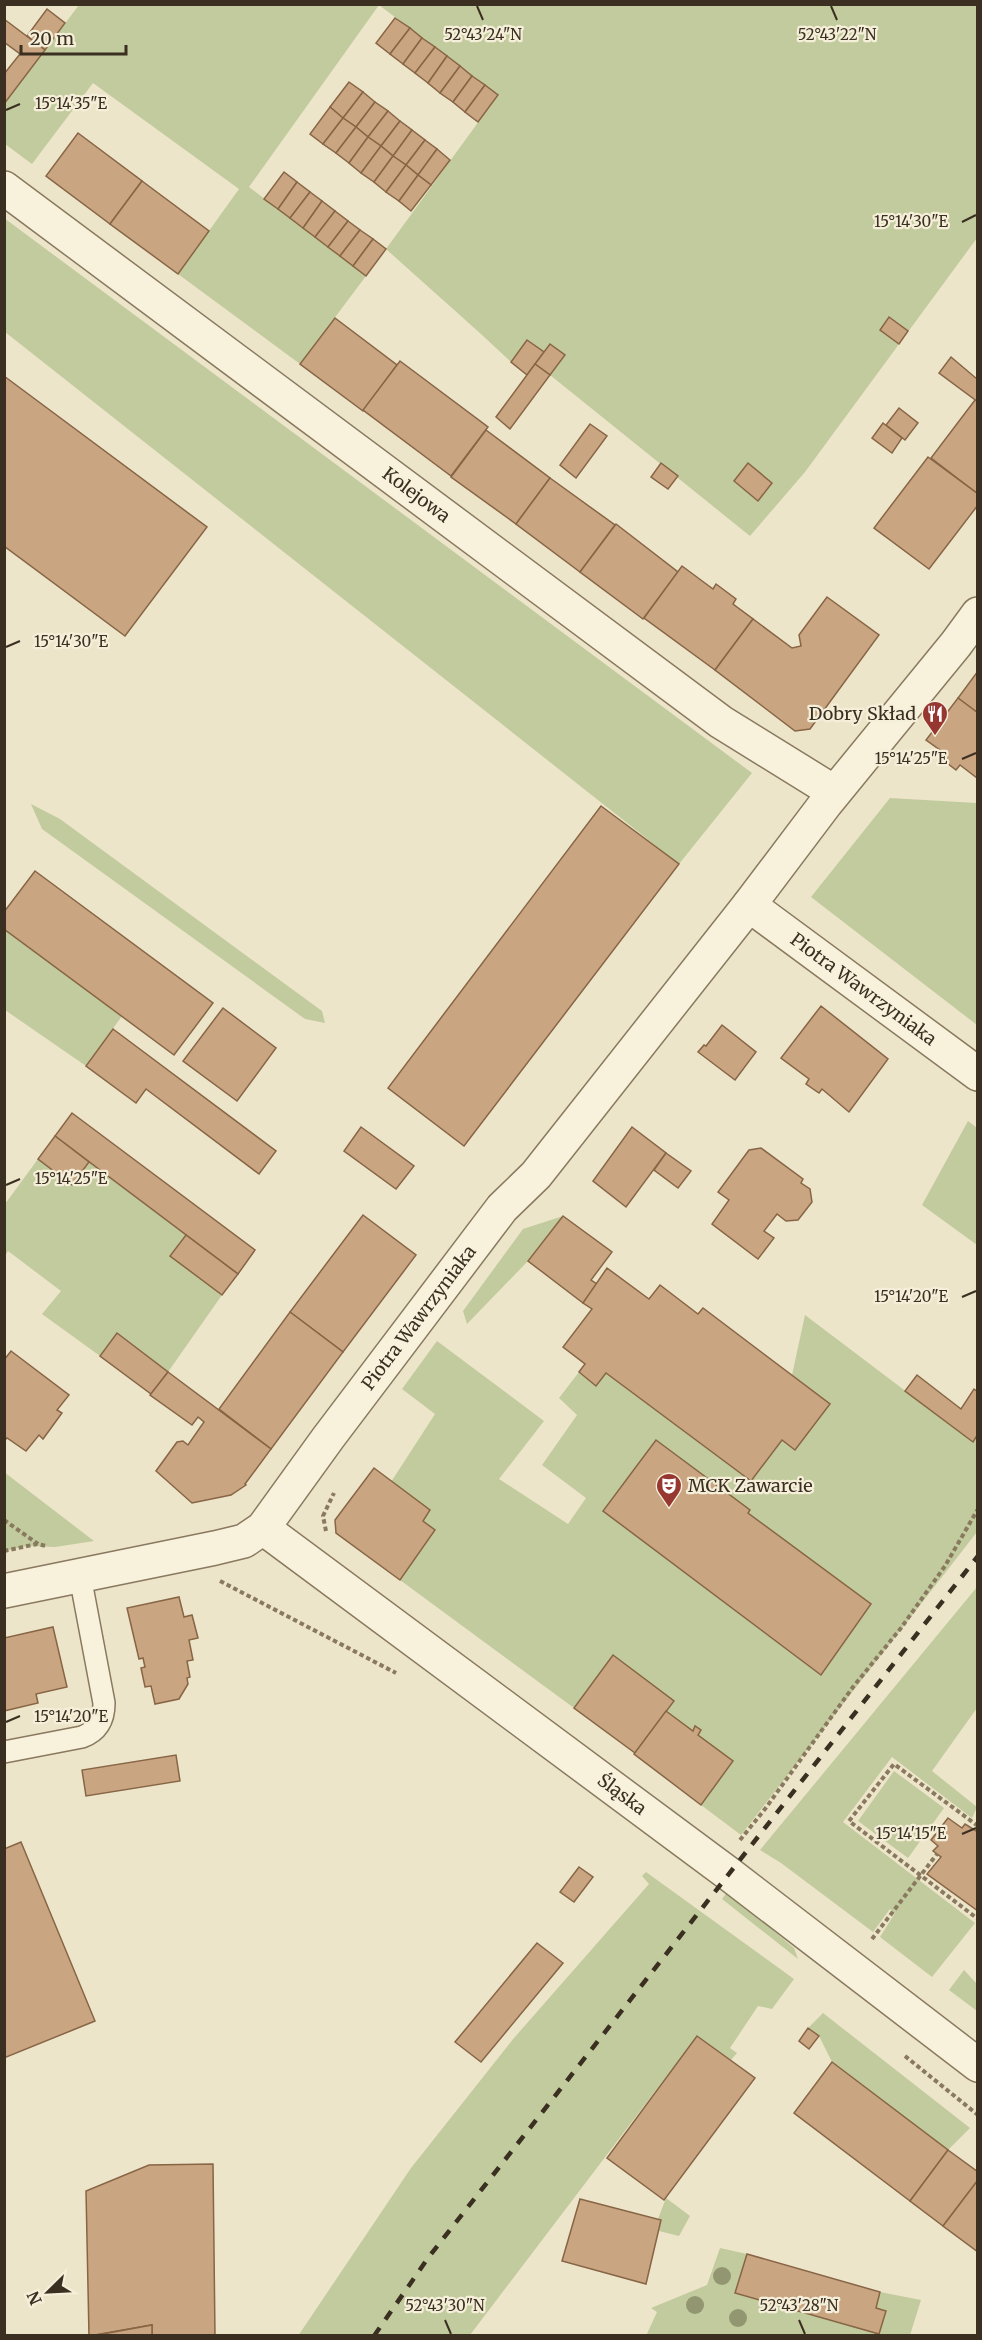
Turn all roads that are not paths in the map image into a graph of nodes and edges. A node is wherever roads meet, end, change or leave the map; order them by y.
1 (4, 188) edge
2 (978, 615) edge
3 (834, 792) junction
4 (749, 905) junction
5 (978, 1074) edge
6 (263, 1528) junction
7 (80, 1576) junction
8 (4, 1591) edge
9 (4, 1752) edge
10 (978, 2065) edge

1 - 3 street, Kolejowa
2 - 3 street, Piotra Wawrzyniaka
3 - 4 street, Piotra Wawrzyniaka
4 - 5 street, Piotra Wawrzyniaka
4 - 6 street, Piotra Wawrzyniaka
6 - 7 street, Piotra Wawrzyniaka
6 - 10 street, Śląska
7 - 8 street, Piotra Wawrzyniaka
7 - 9 lane

